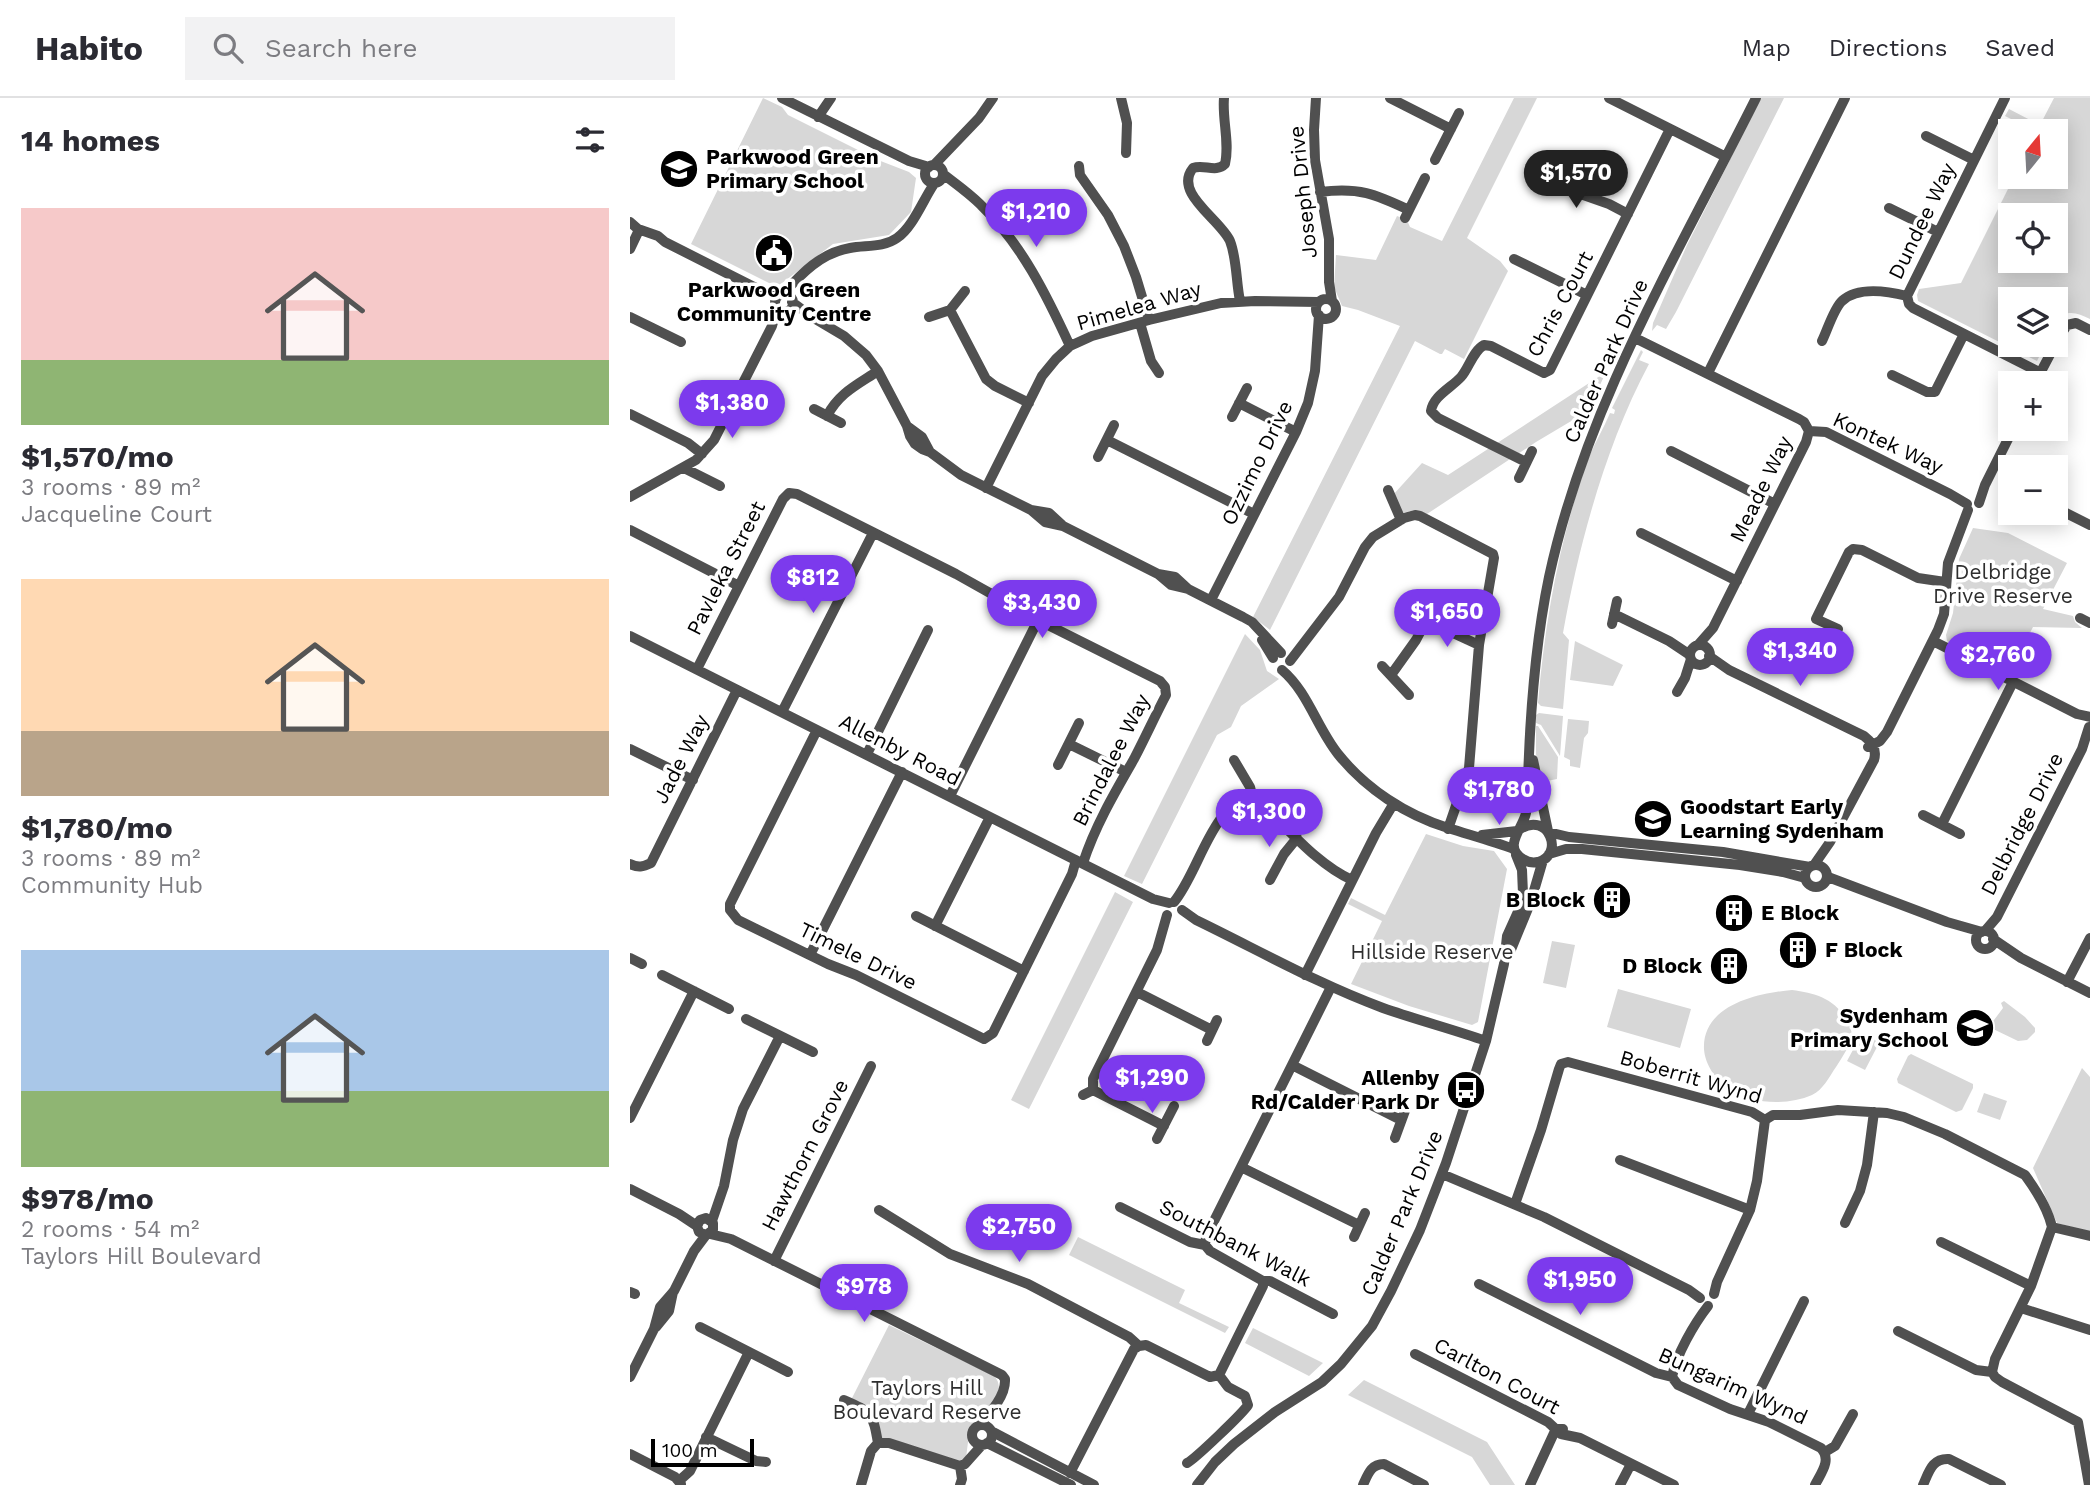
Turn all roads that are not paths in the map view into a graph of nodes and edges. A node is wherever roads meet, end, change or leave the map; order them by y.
1 (782, 98) edge
2 (831, 98) edge
3 (995, 98) edge
4 (1121, 98) edge
5 (1224, 98) edge
6 (1316, 98) edge
7 (1390, 98) edge
8 (1609, 98) edge
9 (1756, 98) edge
10 (1845, 98) edge
11 (2005, 98) edge
12 (1459, 113) dead end
13 (818, 117) junction
14 (1451, 129) junction
15 (1670, 129) junction
16 (1926, 136) dead end
17 (1126, 153) dead end
18 (1726, 157) junction
19 (1435, 160) dead end
20 (1974, 160) junction
21 (1079, 166) dead end
22 (1545, 172) dead end
23 (934, 174) junction
24 (1425, 178) dead end
25 (1320, 192) junction
26 (1889, 208) dead end
27 (1628, 214) junction
28 (634, 229) edge
29 (1938, 232) junction
30 (630, 249) edge
31 (1514, 259) dead end
32 (965, 291) dead end
33 (1587, 295) junction
34 (1907, 296) junction
35 (1238, 301) junction
36 (784, 303) junction
37 (1323, 308) junction
38 (950, 310) junction
39 (630, 317) edge
40 (929, 317) dead end
41 (1144, 322) junction
42 (2068, 325) edge
43 (2090, 330) edge
44 (1964, 334) junction
45 (1635, 338) junction
46 (1822, 341) dead end
47 (681, 342) dead end
48 (1070, 346) junction
49 (878, 371) junction
50 (2026, 371) edge
51 (1159, 373) dead end
52 (1708, 373) junction
53 (1892, 375) dead end
54 (1247, 388) dead end
55 (1029, 403) junction
56 (1239, 403) junction
57 (814, 410) dead end
58 (630, 414) edge
59 (827, 416) junction
60 (1232, 417) dead end
61 (841, 423) dead end
62 (1114, 425) dead end
63 (1809, 431) junction
64 (1296, 432) junction
65 (1107, 440) junction
66 (2007, 441) edge
67 (1532, 451) dead end
68 (1671, 451) dead end
69 (702, 454) junction
70 (1098, 457) dead end
71 (1526, 462) junction
72 (684, 468) junction
73 (1519, 478) dead end
74 (720, 486) dead end
75 (986, 488) junction
76 (1388, 490) dead end
77 (797, 494) joint
78 (630, 497) edge
79 (1775, 503) junction
80 (1972, 504) junction
81 (1254, 513) junction
82 (2068, 514) edge
83 (1401, 520) junction
84 (2090, 525) edge
85 (630, 530) edge
86 (873, 533) junction
87 (1641, 533) dead end
88 (1737, 581) junction
89 (1945, 582) junction
90 (739, 586) junction
91 (1211, 600) junction
92 (1617, 601) dead end
93 (1434, 606) dead end
94 (1038, 620) junction
95 (1427, 621) junction
96 (1838, 629) dead end
97 (928, 630) dead end
98 (630, 636) edge
99 (1933, 641) junction
100 (1479, 645) junction
101 (1699, 655) junction
102 (1284, 660) junction
103 (1382, 666) dead end
104 (697, 669) junction
105 (1391, 675) junction
106 (2013, 682) junction
107 (737, 690) junction
108 (1677, 692) dead end
109 (1409, 695) dead end
110 (782, 712) junction
111 (1079, 723) dead end
112 (2090, 724) edge
113 (817, 730) junction
114 (2090, 738) edge
115 (1529, 740) junction
116 (1069, 744) junction
117 (1870, 746) junction
118 (630, 749) edge
119 (2082, 749) junction
120 (867, 754) junction
121 (1234, 760) dead end
122 (1058, 765) dead end
123 (902, 772) junction
124 (1126, 772) junction
125 (692, 780) junction
126 (1252, 795) junction
127 (950, 796) junction
128 (1394, 803) junction
129 (1923, 816) dead end
130 (990, 817) junction
131 (1942, 824) junction
132 (1451, 829) junction
133 (1519, 830) junction
134 (1548, 832) junction
135 (1960, 834) dead end
136 (1473, 835) junction
137 (1297, 838) junction
138 (1617, 847) junction
139 (1515, 850) junction
140 (1682, 854) junction
141 (1546, 857) junction
142 (1080, 861) junction
143 (630, 864) edge
144 (1820, 872) junction
145 (1805, 878) junction
146 (1270, 880) dead end
147 (1352, 880) junction
148 (1174, 910) junction
149 (916, 916) dead end
150 (935, 926) junction
151 (2090, 937) edge
152 (1986, 938) junction
153 (810, 955) junction
154 (630, 958) edge
155 (642, 964) dead end
156 (1504, 964) junction
157 (1024, 971) junction
158 (662, 975) dead end
159 (1305, 975) junction
160 (2067, 982) junction
161 (1331, 987) junction
162 (694, 991) junction
163 (1137, 992) junction
164 (2090, 993) edge
165 (729, 1009) dead end
166 (746, 1020) dead end
167 (780, 1036) junction
168 (1487, 1039) junction
169 (1207, 1041) dead end
170 (813, 1052) dead end
171 (1292, 1065) junction
172 (871, 1066) dead end
173 (1174, 1106) dead end
174 (1406, 1108) dead end
175 (1874, 1112) junction
176 (630, 1118) edge
177 (1401, 1120) junction
178 (1765, 1120) junction
179 (1164, 1126) junction
180 (1395, 1138) dead end
181 (1157, 1139) dead end
182 (1620, 1160) dead end
183 (1241, 1167) junction
184 (1441, 1176) junction
185 (630, 1189) edge
186 (1515, 1204) junction
187 (1120, 1207) dead end
188 (879, 1210) dead end
189 (1750, 1210) junction
190 (1365, 1213) dead end
191 (1845, 1223) dead end
192 (1359, 1225) junction
193 (705, 1227) junction
194 (2052, 1227) junction
195 (1354, 1237) dead end
196 (2090, 1237) edge
197 (1941, 1242) dead end
198 (1205, 1245) junction
199 (774, 1261) junction
200 (1263, 1281) junction
201 (1479, 1284) dead end
202 (2031, 1286) junction
203 (1706, 1298) junction
204 (1804, 1301) dead end
205 (2021, 1308) junction
206 (1333, 1314) dead end
207 (700, 1327) dead end
208 (2090, 1330) edge
209 (1898, 1331) dead end
210 (1139, 1346) junction
211 (749, 1352) junction
212 (1415, 1354) dead end
213 (788, 1372) dead end
214 (1992, 1372) junction
215 (1219, 1375) junction
216 (630, 1377) edge
217 (1672, 1377) junction
218 (844, 1400) dead end
219 (1748, 1414) junction
220 (1853, 1414) dead end
221 (2085, 1425) edge
222 (1559, 1432) junction
223 (984, 1435) junction
224 (706, 1437) junction
225 (878, 1443) junction
226 (1825, 1452) junction
227 (630, 1454) edge
228 (766, 1462) dead end
229 (1187, 1463) dead end
230 (1631, 1464) junction
231 (960, 1466) junction
232 (1066, 1481) edge
233 (680, 1483) edge
234 (861, 1485) edge
235 (960, 1485) edge
236 (1094, 1485) edge
237 (1197, 1485) edge
238 (1363, 1485) edge
239 (1424, 1485) edge
240 (1530, 1485) edge
241 (1620, 1485) edge
242 (1674, 1485) edge
243 (1815, 1485) edge
244 (1923, 1485) edge
245 (2001, 1485) edge
246 (2089, 1485) edge

1 - 13 street
2 - 13 street
3 - 23 street
4 - 17 street
5 - 35 street
6 - 25 street, Joseph Drive
7 - 14 street
8 - 15 street
9 - 18 street, Calder Park Drive
10 - 52 street
11 - 20 street, Dundee Way
12 - 14 street
13 - 23 street
14 - 19 street
15 - 18 street
15 - 27 street, Chris Court
16 - 20 street
18 - 45 street, Calder Park Drive
20 - 29 street, Dundee Way
21 - 41 street
22 - 27 street
23 - 36 street
23 - 48 street
24 - 25 street
25 - 37 street, Joseph Drive
26 - 29 street
27 - 33 street, Chris Court
28 - 30 street
28 - 36 street
29 - 34 street, Dundee Way
31 - 33 street
32 - 38 street
33 - 71 street, Chris Court
34 - 44 street, Dundee Way
34 - 46 street
35 - 37 street, Pimelea Way
35 - 41 street, Pimelea Way
36 - 49 street
36 - 69 street
37 - 64 street, Ozzimo Drive
38 - 40 street
38 - 55 street
39 - 47 street
41 - 48 street, Pimelea Way
41 - 51 street
42 - 43 street
44 - 50 street, Dundee Way
44 - 53 street
45 - 52 street, Meade Way
45 - 115 street, Calder Park Drive
48 - 55 street, Pimelea Way
49 - 59 street
49 - 75 street
52 - 63 street, Meade Way
54 - 56 street
55 - 75 street, Pimelea Way
56 - 60 street
56 - 64 street
57 - 59 street
58 - 69 street
59 - 61 street
62 - 65 street
63 - 79 street, Meade Way
63 - 80 street, Kontek Way
64 - 81 street, Ozzimo Drive
65 - 70 street
65 - 81 street
66 - 80 street
67 - 71 street
68 - 79 street
69 - 72 street
71 - 73 street
72 - 74 street
72 - 78 street
75 - 91 street
76 - 83 street
77 - 86 street, Brindalee Way
77 - 90 street, Pavleka Street
79 - 88 street, Meade Way
80 - 89 street
81 - 91 street, Ozzimo Drive
82 - 84 street
83 - 100 street
83 - 102 street
85 - 90 street
86 - 94 street, Brindalee Way
86 - 110 street
87 - 88 street
88 - 101 street, Meade Way
89 - 96 street
89 - 99 street
90 - 104 street, Pavleka Street
91 - 102 street
92 - 101 street
93 - 95 street
94 - 124 street, Brindalee Way
94 - 127 street
95 - 100 street
95 - 105 street
97 - 120 street
98 - 104 street, Allenby Road
99 - 106 street
99 - 117 street
100 - 132 street
101 - 108 street
101 - 117 street
102 - 128 street
103 - 105 street
104 - 107 street, Allenby Road
105 - 109 street
106 - 112 street
106 - 131 street
107 - 110 street, Allenby Road
107 - 125 street, Jade Way
110 - 113 street, Allenby Road
111 - 116 street
112 - 119 street, Delbridge Drive
113 - 120 street, Allenby Road
113 - 153 street, Timele Drive
114 - 119 street, Delbridge Drive
115 - 133 street, Calder Park Drive
115 - 134 street, Calder Park Drive
116 - 122 street
116 - 124 street
117 - 144 street
118 - 125 street
119 - 152 street, Delbridge Drive
120 - 123 street, Allenby Road
121 - 126 street
123 - 127 street, Allenby Road
123 - 153 street
124 - 142 street, Brindalee Way
125 - 143 street, Jade Way
126 - 137 street
126 - 148 street
127 - 130 street, Allenby Road
128 - 132 street
128 - 147 street
129 - 131 street
130 - 142 street, Allenby Road
130 - 150 street
131 - 135 street
132 - 136 street
133 - 134 street
133 - 136 street
133 - 139 street
134 - 138 street
134 - 141 street
136 - 139 street
137 - 146 street
137 - 147 street
138 - 140 street
138 - 141 street
139 - 141 street
139 - 156 street, Calder Park Drive
140 - 144 street
140 - 145 street
141 - 156 street, Calder Park Drive
142 - 148 street, Allenby Road
142 - 157 street, Timele Drive
144 - 145 street
144 - 145 street
144 - 152 street
147 - 159 street
148 - 159 street, Allenby Road
148 - 163 street
149 - 150 street
150 - 157 street
151 - 160 street
152 - 160 street
153 - 157 street, Timele Drive
154 - 155 street
156 - 168 street, Calder Park Drive
158 - 162 street
159 - 161 street, Allenby Road
160 - 164 street
161 - 168 street, Allenby Road
161 - 171 street
162 - 165 street
162 - 176 street
163 - 169 street
163 - 179 street
166 - 167 street
167 - 170 street
167 - 193 street
168 - 184 street, Calder Park Drive
171 - 177 street
171 - 183 street
172 - 199 street, Hawthorn Grove
173 - 179 street
174 - 177 street
175 - 178 street, Boberrit Wynd
175 - 191 street
175 - 194 street, Boberrit Wynd
177 - 180 street
178 - 186 street, Boberrit Wynd
178 - 189 street
179 - 181 street
182 - 189 street
183 - 192 street
183 - 198 street
184 - 186 street
184 - 237 street, Calder Park Drive
185 - 193 street
186 - 203 street
187 - 198 street, Southbank Walk
188 - 210 street
189 - 203 street
190 - 192 street
192 - 195 street
193 - 199 street
193 - 216 street
194 - 196 street
194 - 202 street
197 - 202 street
198 - 200 street, Southbank Walk
199 - 223 street
200 - 206 street, Southbank Walk
200 - 215 street
201 - 217 street, Bungarim Wynd
202 - 205 street
203 - 217 street
204 - 219 street
205 - 208 street
205 - 214 street
207 - 211 street
209 - 214 street
210 - 215 street
210 - 232 street
211 - 213 street
211 - 224 street
212 - 222 street, Carlton Court
214 - 221 street
215 - 229 street
217 - 219 street, Bungarim Wynd
218 - 225 street
219 - 226 street, Bungarim Wynd
220 - 226 street
221 - 246 street
222 - 230 street, Carlton Court
222 - 240 street
223 - 231 street
223 - 232 street
224 - 228 street
224 - 233 street
225 - 231 street
225 - 234 street
226 - 243 street
227 - 233 street
230 - 241 street
230 - 242 street, Carlton Court
231 - 235 street
232 - 236 street
238 - 239 street
244 - 245 street

